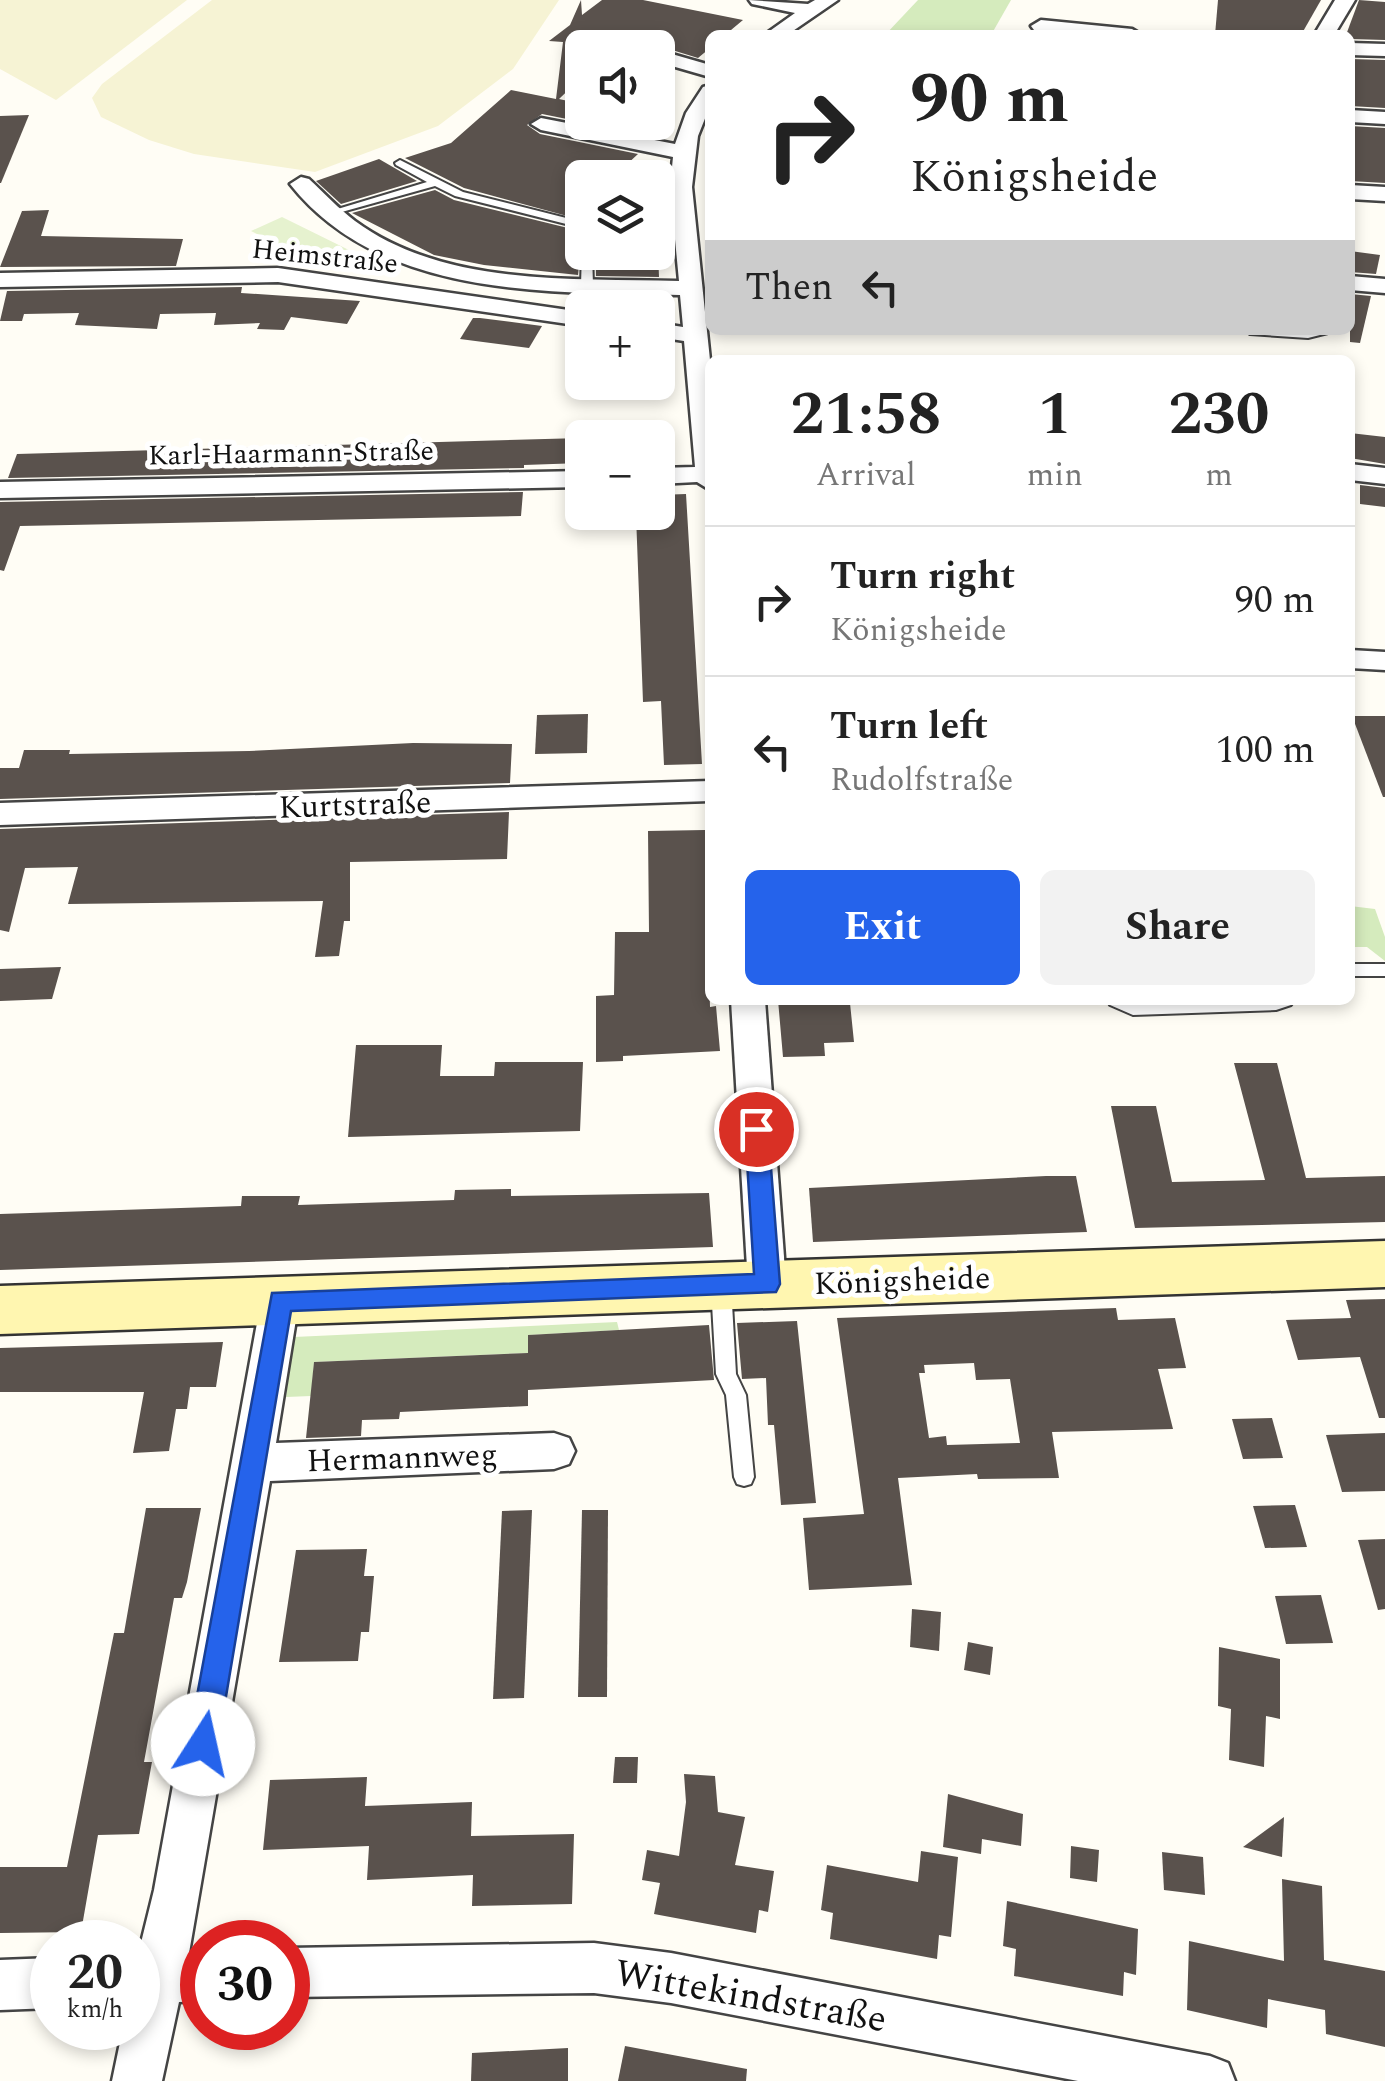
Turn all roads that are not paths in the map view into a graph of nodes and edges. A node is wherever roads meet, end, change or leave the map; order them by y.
1 (759, 0) edge
2 (1345, 0) edge
3 (820, 6) edge
4 (1041, 26) dead end
5 (782, 30) edge
6 (1081, 30) edge
7 (1327, 30) edge
8 (1355, 48) edge
9 (1385, 50) edge
10 (675, 62) edge
11 (705, 70) edge
12 (705, 97) edge
13 (1355, 116) edge
14 (1385, 118) edge
15 (541, 124) dead end
16 (682, 152) junction
17 (400, 163) dead end
18 (437, 182) junction
19 (301, 184) dead end
20 (1355, 192) edge
21 (1385, 194) edge
22 (335, 213) junction
23 (565, 222) edge
24 (587, 270) edge
25 (0, 280) edge
26 (1355, 283) edge
27 (588, 286) junction
28 (1385, 286) edge
29 (690, 288) junction
30 (565, 317) edge
31 (675, 333) edge
32 (696, 336) junction
33 (705, 425) edge
34 (1355, 473) edge
35 (705, 474) edge
36 (675, 475) edge
37 (1385, 476) edge
38 (565, 479) edge
39 (0, 490) edge
40 (1355, 659) edge
41 (1385, 661) edge
42 (705, 792) edge
43 (0, 814) edge
44 (1355, 970) edge
45 (1385, 970) edge
46 (748, 1005) edge
47 (1125, 1005) edge
48 (1247, 1005) edge
49 (1385, 1264) edge
50 (744, 1285) junction
51 (280, 1301) junction
52 (0, 1310) edge
53 (554, 1451) dead end
54 (250, 1463) junction
55 (744, 1477) dead end
56 (310, 1974) edge
57 (166, 1978) edge
58 (30, 1984) edge
59 (0, 1985) edge
60 (137, 2081) edge
61 (1210, 2081) edge

1 - 3 street
2 - 7 street
3 - 5 street
4 - 6 street
8 - 9 street
10 - 11 street
12 - 16 street
13 - 14 street
15 - 16 street
16 - 29 street
17 - 18 lane
18 - 22 lane
18 - 23 lane
19 - 22 street
20 - 21 street
22 - 27 street
24 - 27 lane
25 - 30 street, Heimstraße
26 - 28 street
27 - 29 street
29 - 32 street
31 - 32 street
32 - 33 street
34 - 37 street
35 - 36 street
38 - 39 street, Karl-Haarmann-Straße
40 - 41 street
42 - 43 street, Kurtstraße
44 - 45 lane
46 - 50 street
47 - 48 lane
49 - 50 main road, Königsheide
50 - 51 main road, Königsheide
50 - 55 lane
51 - 52 main road, Königsheide
51 - 54 street
53 - 54 street, Hermannweg
54 - 57 street
56 - 61 street, Wittekindstraße
57 - 60 street
58 - 59 street

